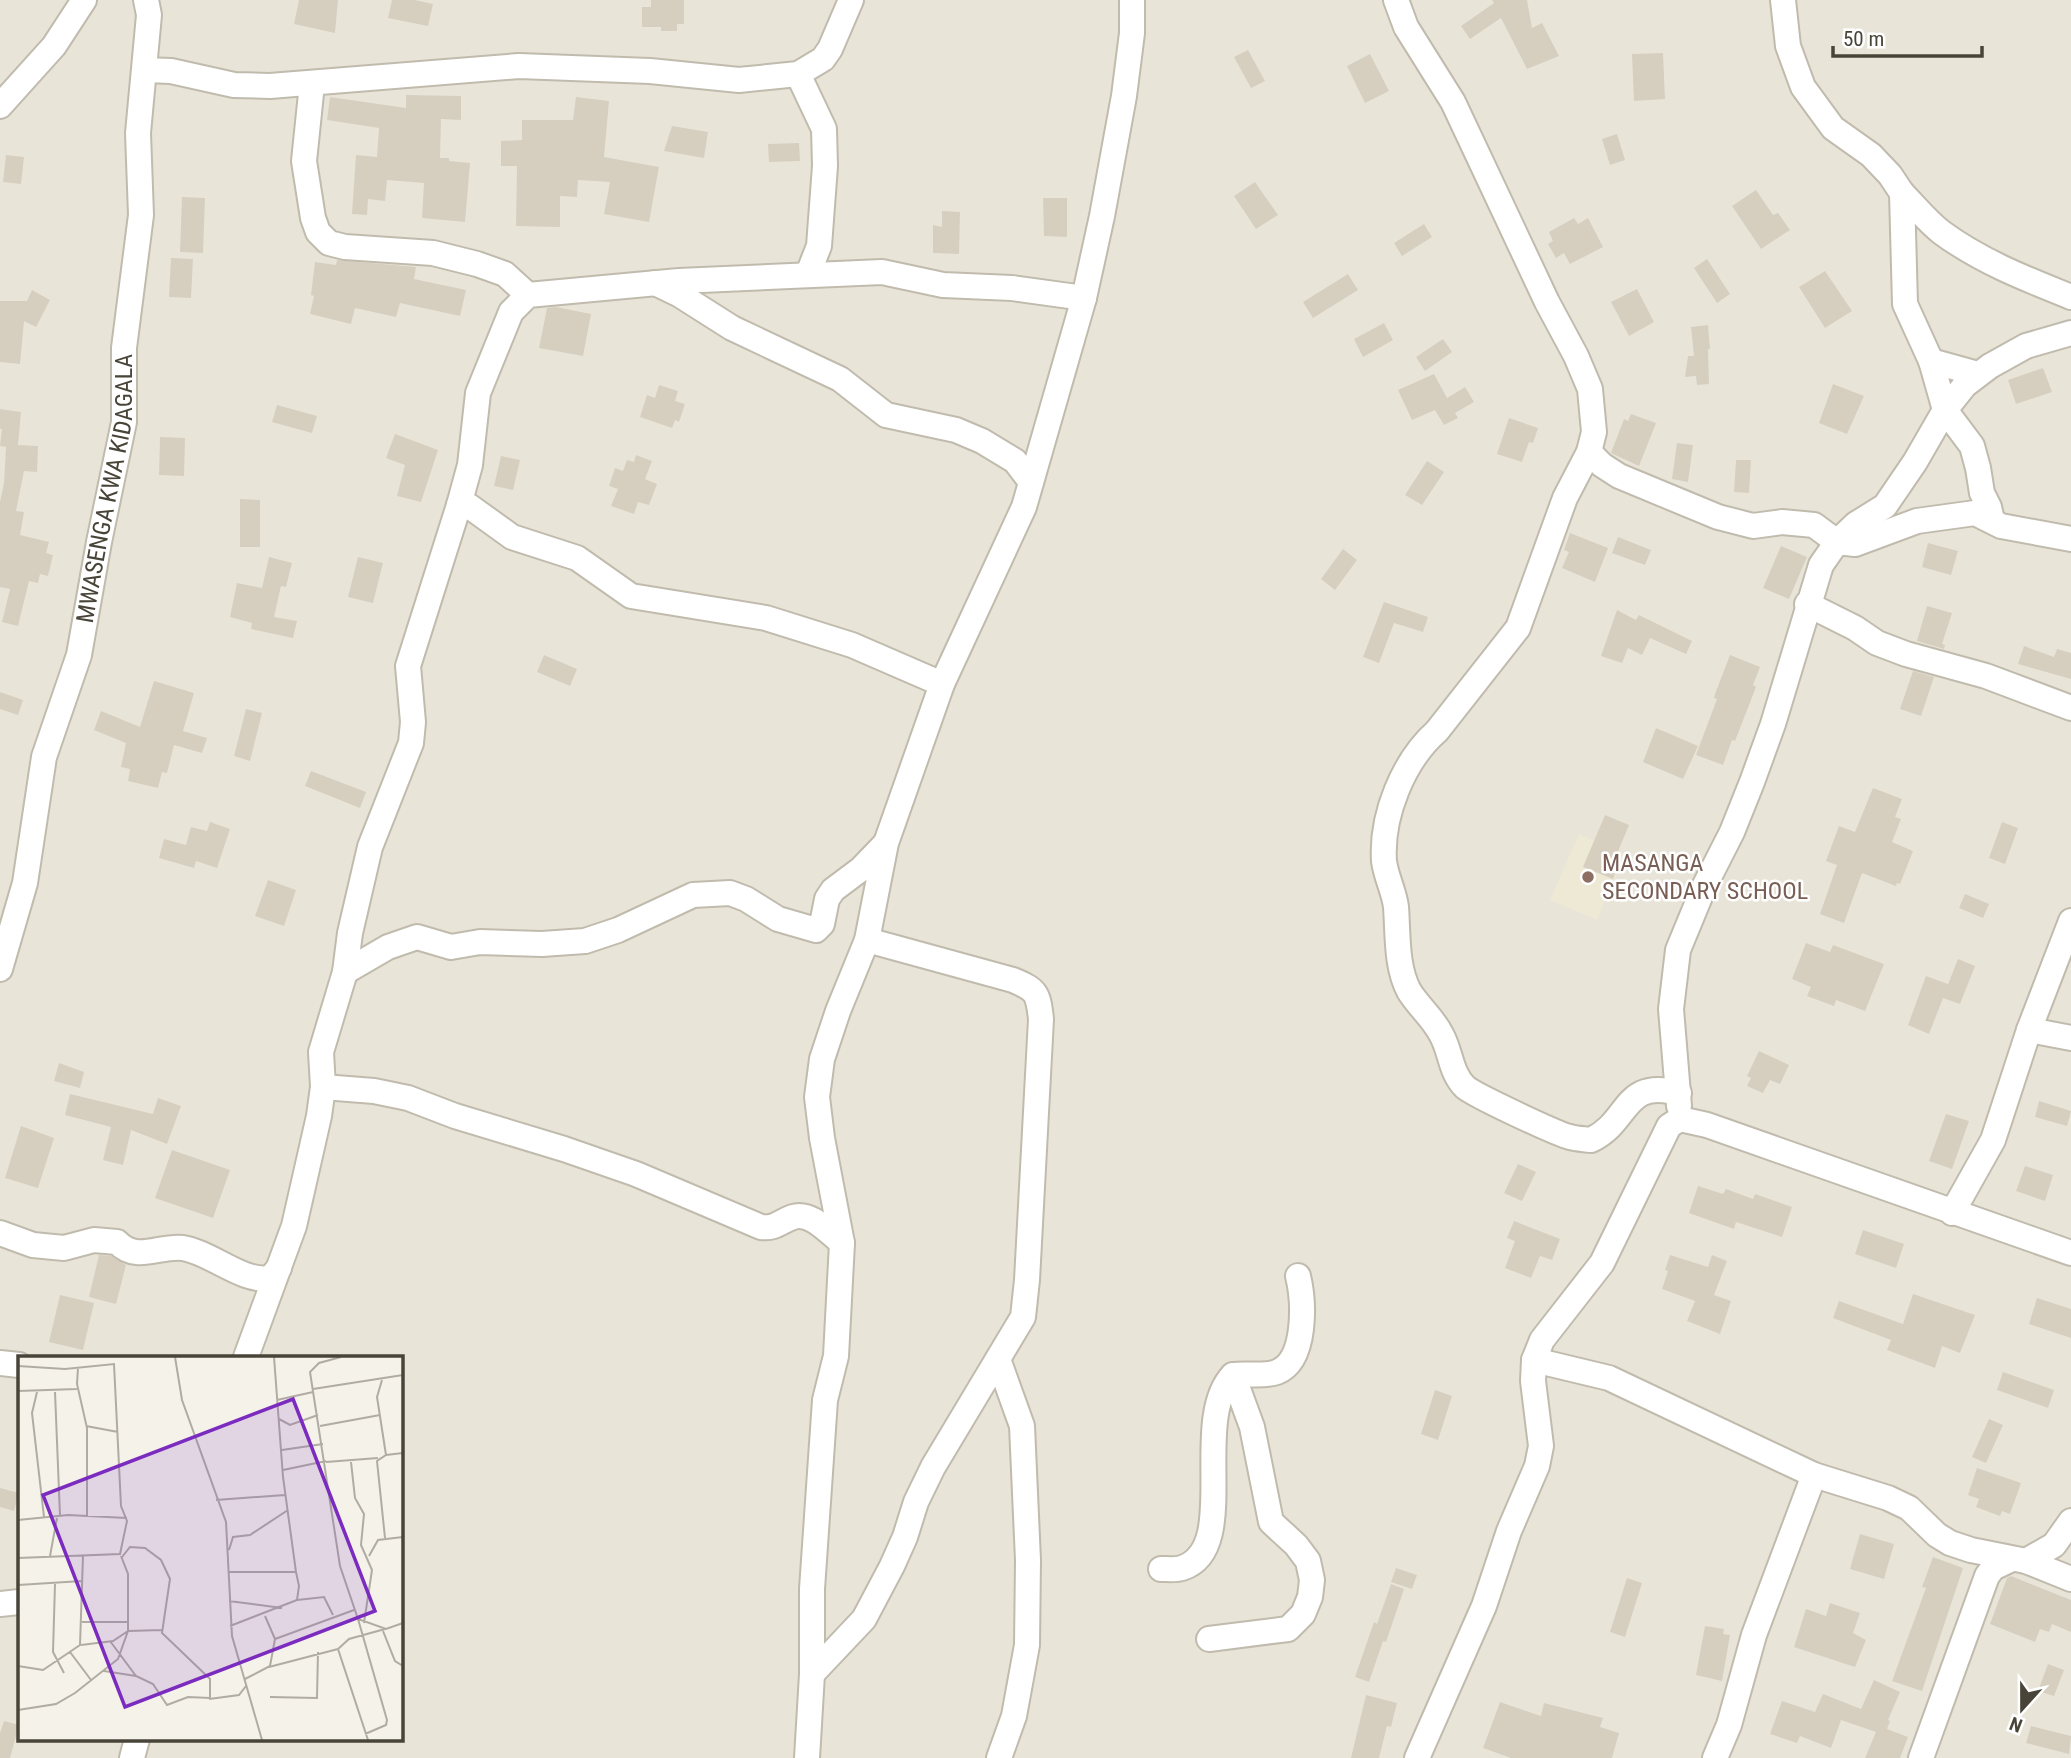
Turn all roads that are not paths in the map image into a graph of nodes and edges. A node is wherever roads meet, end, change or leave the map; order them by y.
1 (84, 0) edge
2 (146, 0) edge
3 (851, 0) edge
4 (1132, 0) edge
5 (1396, 0) edge
6 (1783, 0) edge
7 (145, 70) junction
8 (798, 74) junction
9 (312, 84) junction
10 (0, 106) edge
11 (1902, 193) junction
12 (808, 274) junction
13 (656, 283) junction
14 (528, 295) junction
15 (2071, 297) edge
16 (1084, 298) junction
17 (2071, 333) edge
18 (1931, 361) junction
19 (1978, 374) junction
20 (1945, 410) junction
21 (1589, 452) junction
22 (1619, 476) junction
23 (1031, 482) junction
24 (1575, 482) junction
25 (459, 505) junction
26 (1992, 520) junction
27 (2071, 539) edge
28 (1837, 542) junction
29 (1807, 604) junction
30 (942, 684) junction
31 (2071, 708) edge
32 (886, 844) junction
33 (353, 919) junction
34 (2071, 921) edge
35 (867, 940) junction
36 (388, 947) junction
37 (1, 958) edge
38 (345, 972) junction
39 (2029, 1030) junction
40 (2071, 1038) edge
41 (323, 1087) junction
42 (1679, 1093) junction
43 (1680, 1119) junction
44 (1952, 1213) junction
45 (0, 1233) edge
46 (842, 1243) junction
47 (2071, 1253) edge
48 (279, 1268) junction
49 (1298, 1276) dead end
50 (246, 1356) edge
51 (998, 1359) junction
52 (1534, 1360) junction
53 (0, 1363) edge
54 (18, 1365) edge
55 (1233, 1374) junction
56 (1814, 1475) junction
57 (2071, 1521) edge
58 (2019, 1560) junction
59 (1161, 1569) dead end
60 (2071, 1579) edge
61 (18, 1602) edge
62 (0, 1604) edge
63 (1209, 1639) dead end
64 (811, 1674) junction
65 (137, 1740) edge
66 (132, 1758) edge
67 (807, 1758) edge
68 (999, 1758) edge
69 (1417, 1758) edge
70 (1714, 1758) edge
71 (1921, 1758) edge

1 - 10 street
2 - 7 street, MWASENGA KWA KIDAGALA
3 - 8 street
4 - 16 street
5 - 21 street
6 - 11 street
7 - 9 street
7 - 37 street, MWASENGA KWA KIDAGALA
8 - 9 street
8 - 12 street
9 - 14 street
11 - 15 street
11 - 18 street
12 - 13 street
12 - 16 street
13 - 14 street
13 - 23 street
14 - 25 street
16 - 23 street
17 - 19 street
18 - 19 street
18 - 20 street
19 - 20 street
20 - 26 street
20 - 28 street
21 - 22 street
21 - 24 street
22 - 24 street
22 - 28 street
23 - 30 street
24 - 42 street
25 - 30 street
25 - 33 street
26 - 27 street
26 - 28 street
28 - 29 street
29 - 31 street
29 - 42 street
30 - 32 street
32 - 35 street
32 - 36 street
33 - 36 street
33 - 38 street
34 - 39 street
35 - 46 street
35 - 51 street
36 - 38 street
38 - 41 street
39 - 40 street
39 - 44 street
41 - 46 street
41 - 48 street
42 - 43 street
43 - 44 street
43 - 52 street
44 - 47 street
45 - 48 street
46 - 64 street
48 - 50 street
49 - 55 street
51 - 64 street
51 - 68 street
52 - 56 street
52 - 69 street
53 - 54 street
55 - 59 street
55 - 63 street
56 - 58 street
56 - 70 street
57 - 58 street
58 - 60 street
58 - 71 street
61 - 62 street
64 - 67 street
65 - 66 street

